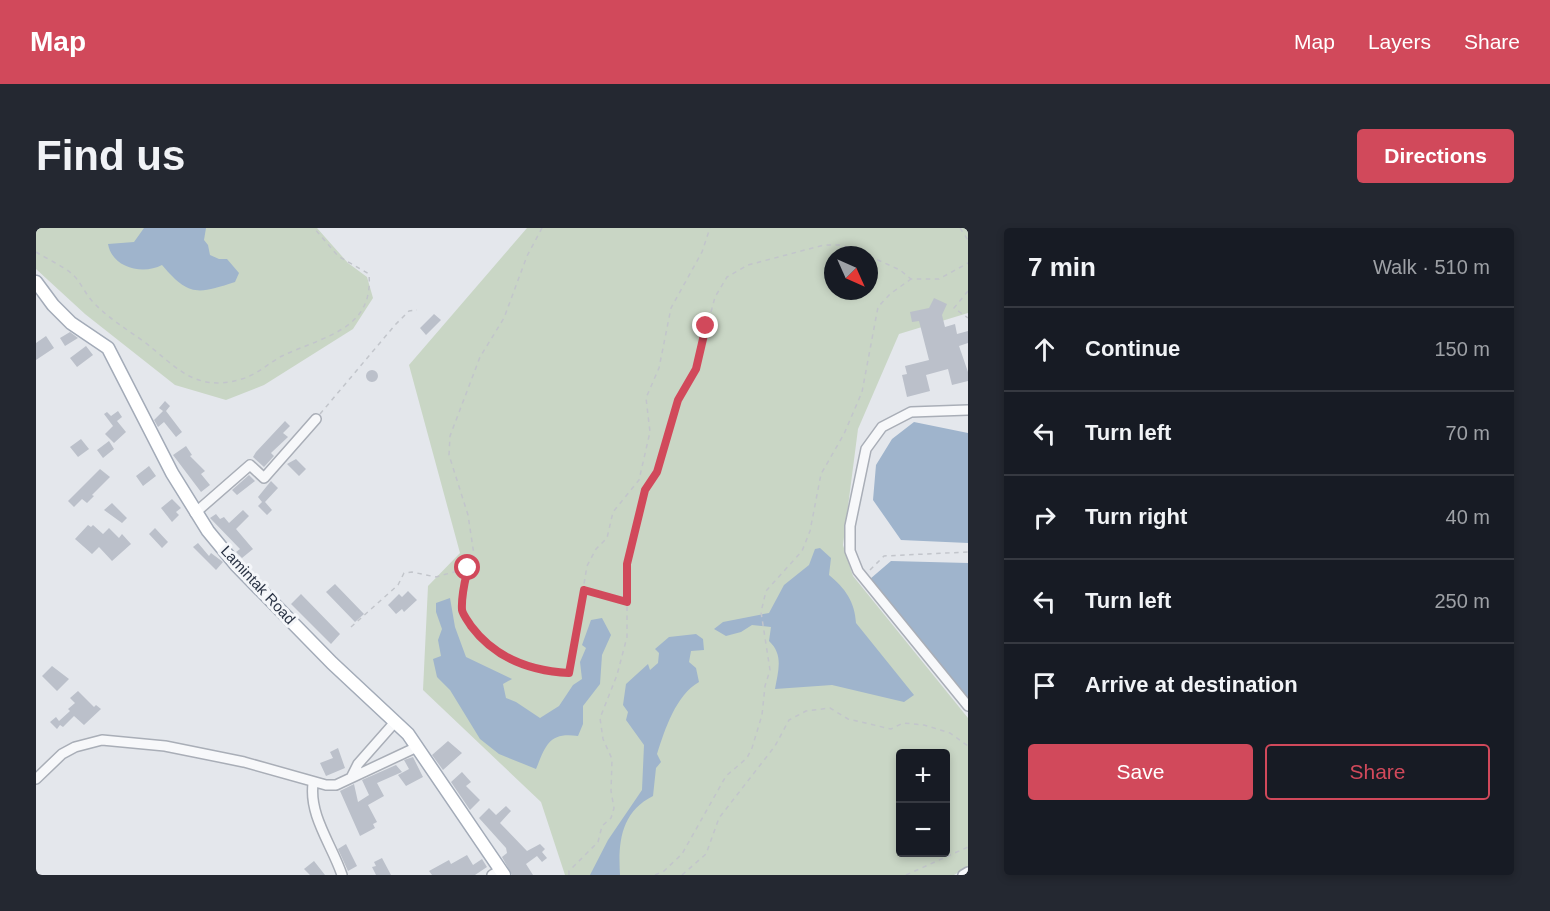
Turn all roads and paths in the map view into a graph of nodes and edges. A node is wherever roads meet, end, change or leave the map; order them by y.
1 (314, 228) edge
2 (542, 228) edge
3 (710, 228) edge
4 (960, 228) edge
5 (968, 240) edge
6 (844, 246) edge
7 (36, 252) edge
8 (878, 260) edge
9 (968, 263) edge
10 (911, 279) junction
11 (36, 282) edge
12 (968, 291) edge
13 (417, 310) dead end
14 (968, 318) edge
15 (968, 410) edge
16 (316, 419) joint
17 (195, 513) junction
18 (968, 552) edge
19 (468, 568) junction
20 (863, 577) junction
21 (584, 590) junction
22 (627, 602) junction
23 (351, 627) dead end
24 (968, 706) edge
25 (395, 722) junction
26 (968, 746) edge
27 (417, 747) junction
28 (351, 778) junction
29 (36, 779) edge
30 (313, 783) junction
31 (968, 847) edge
32 (968, 872) edge
33 (499, 873) edge
34 (342, 875) edge
35 (569, 875) edge
36 (655, 875) edge
37 (682, 875) edge
38 (906, 875) edge
39 (963, 875) edge

1 - 7 path
2 - 19 path
3 - 21 path
4 - 5 path
6 - 22 path
8 - 10 path
9 - 10 path
10 - 36 path
11 - 17 main road, Lamintak Road
12 - 14 path
13 - 16 path
15 - 20 street
16 - 17 street
17 - 25 main road, Lamintak Road
18 - 20 path
19 - 21 path
19 - 23 path
20 - 24 street
21 - 22 path
22 - 35 path
25 - 27 main road, Lamintak Road
25 - 28 street
26 - 37 path
27 - 28 street
27 - 33 main road, Lamintak Road
28 - 30 street
29 - 30 street
30 - 34 street
31 - 38 path
32 - 39 street

